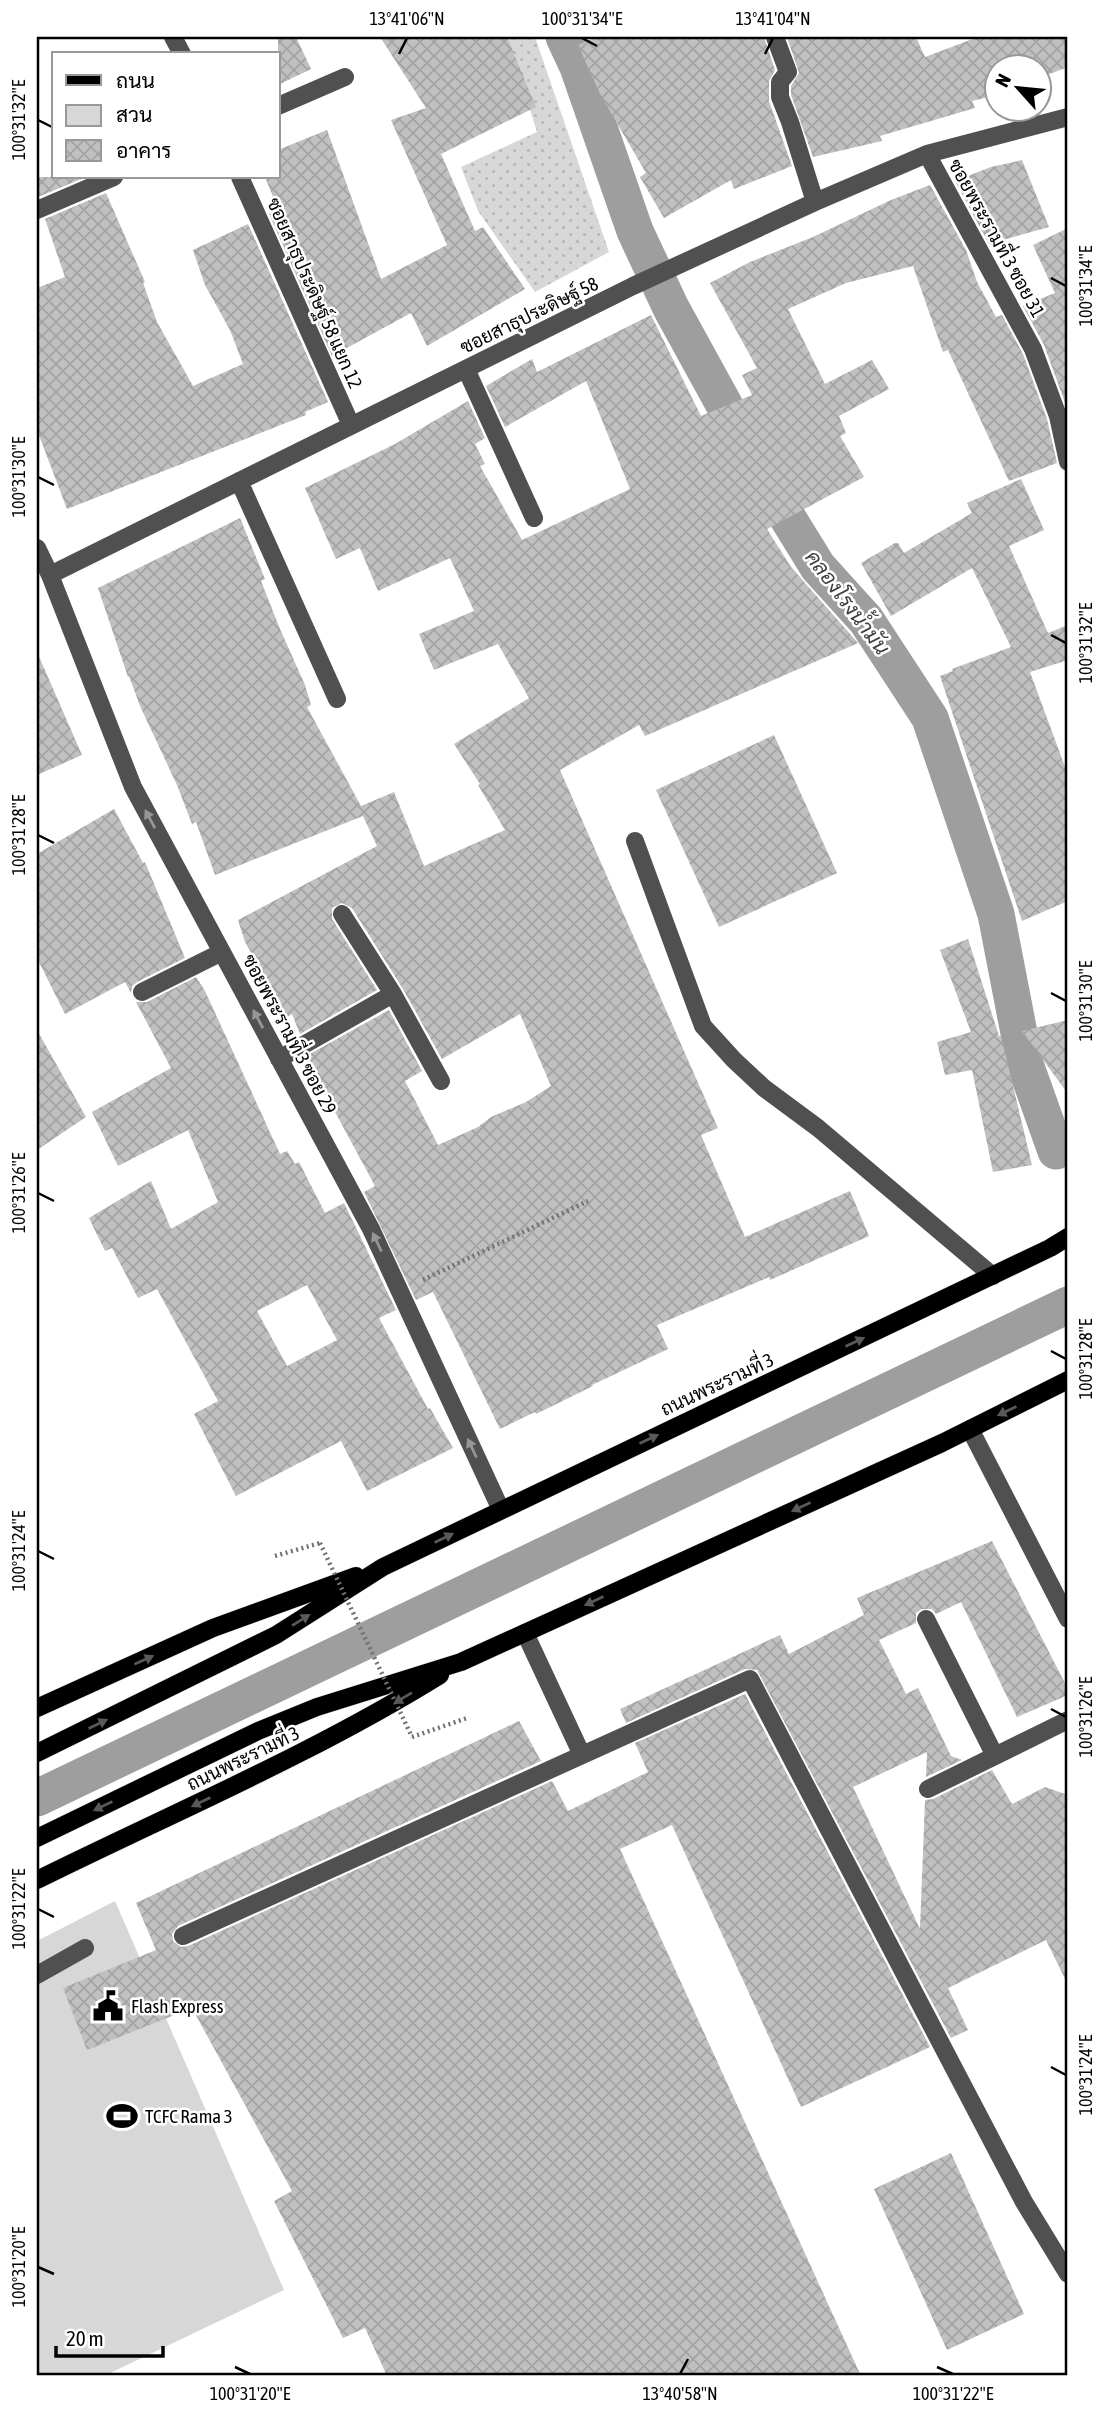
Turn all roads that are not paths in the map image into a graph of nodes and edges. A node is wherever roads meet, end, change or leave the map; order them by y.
1 (775, 37) edge
2 (345, 77) dead end
3 (280, 105) edge
4 (1068, 117) edge
5 (927, 154) junction
6 (112, 178) edge
7 (240, 178) edge
8 (815, 202) junction
9 (37, 210) edge
10 (466, 369) junction
11 (351, 425) junction
12 (1068, 462) edge
13 (239, 481) junction
14 (534, 519) dead end
15 (37, 548) edge
16 (50, 575) junction
17 (337, 699) dead end
18 (635, 841) dead end
19 (342, 914) dead end
20 (222, 952) junction
21 (142, 992) dead end
22 (393, 994) junction
23 (279, 1059) junction
24 (441, 1080) dead end
25 (1068, 1237) edge
26 (1068, 1243) edge
27 (1050, 1248) junction
28 (993, 1276) junction
29 (1068, 1380) edge
30 (970, 1429) junction
31 (501, 1510) junction
32 (383, 1567) junction
33 (926, 1619) dead end
34 (1068, 1619) edge
35 (525, 1633) junction
36 (461, 1662) junction
37 (37, 1708) edge
38 (1068, 1720) edge
39 (37, 1753) edge
40 (582, 1755) junction
41 (995, 1756) junction
42 (928, 1789) dead end
43 (37, 1838) edge
44 (37, 1880) edge
45 (183, 1936) dead end
46 (85, 1948) dead end
47 (37, 1975) edge
48 (1068, 2274) edge

1 - 8 street
2 - 3 street
4 - 5 street, ซอยสาธุประดิษฐ์ 58
5 - 8 street, ซอยสาธุประดิษฐ์ 58
5 - 12 street, ซอยพระรามที่ 3 ซอย 31
6 - 9 street
7 - 11 street, ซอยสาธุประดิษฐ์ 58 แยก 12
8 - 10 street, ซอยสาธุประดิษฐ์ 58
10 - 11 street, ซอยสาธุประดิษฐ์ 58
10 - 14 street
11 - 13 street, ซอยสาธุประดิษฐ์ 58
13 - 16 street, ซอยสาธุประดิษฐ์ 58
13 - 17 street
15 - 16 street
20 -> 16 street, ซอยพระรามที่ 3 ซอย 29
18 - 28 street
19 - 22 street
20 - 21 street
23 -> 20 street, ซอยพระรามที่ 3 ซอย 29
22 - 23 street
22 - 24 street
31 -> 23 street, ซอยพระรามที่ 3 ซอย 29
25 - 27 main road, ถนนพระรามที่ 3
26 - 27 street
27 - 28 main road, ถนนพระรามที่ 3
31 -> 28 main road, ถนนพระรามที่ 3
29 -> 30 main road, ถนนพระรามที่ 3
30 - 34 street
30 -> 35 main road, ถนนพระรามที่ 3
32 -> 31 main road, ถนนพระรามที่ 3
37 -> 32 main road, ถนนพระรามที่ 3
39 -> 32 main road, ถนนพระรามที่ 3
33 - 41 street
35 - 36 main road, ถนนพระรามที่ 3
35 - 40 street
36 -> 43 main road, ถนนพระรามที่ 3
36 -> 44 main road, ถนนพระรามที่ 3
38 - 41 street
40 - 45 street
40 - 48 street
41 - 42 street
46 - 47 street

